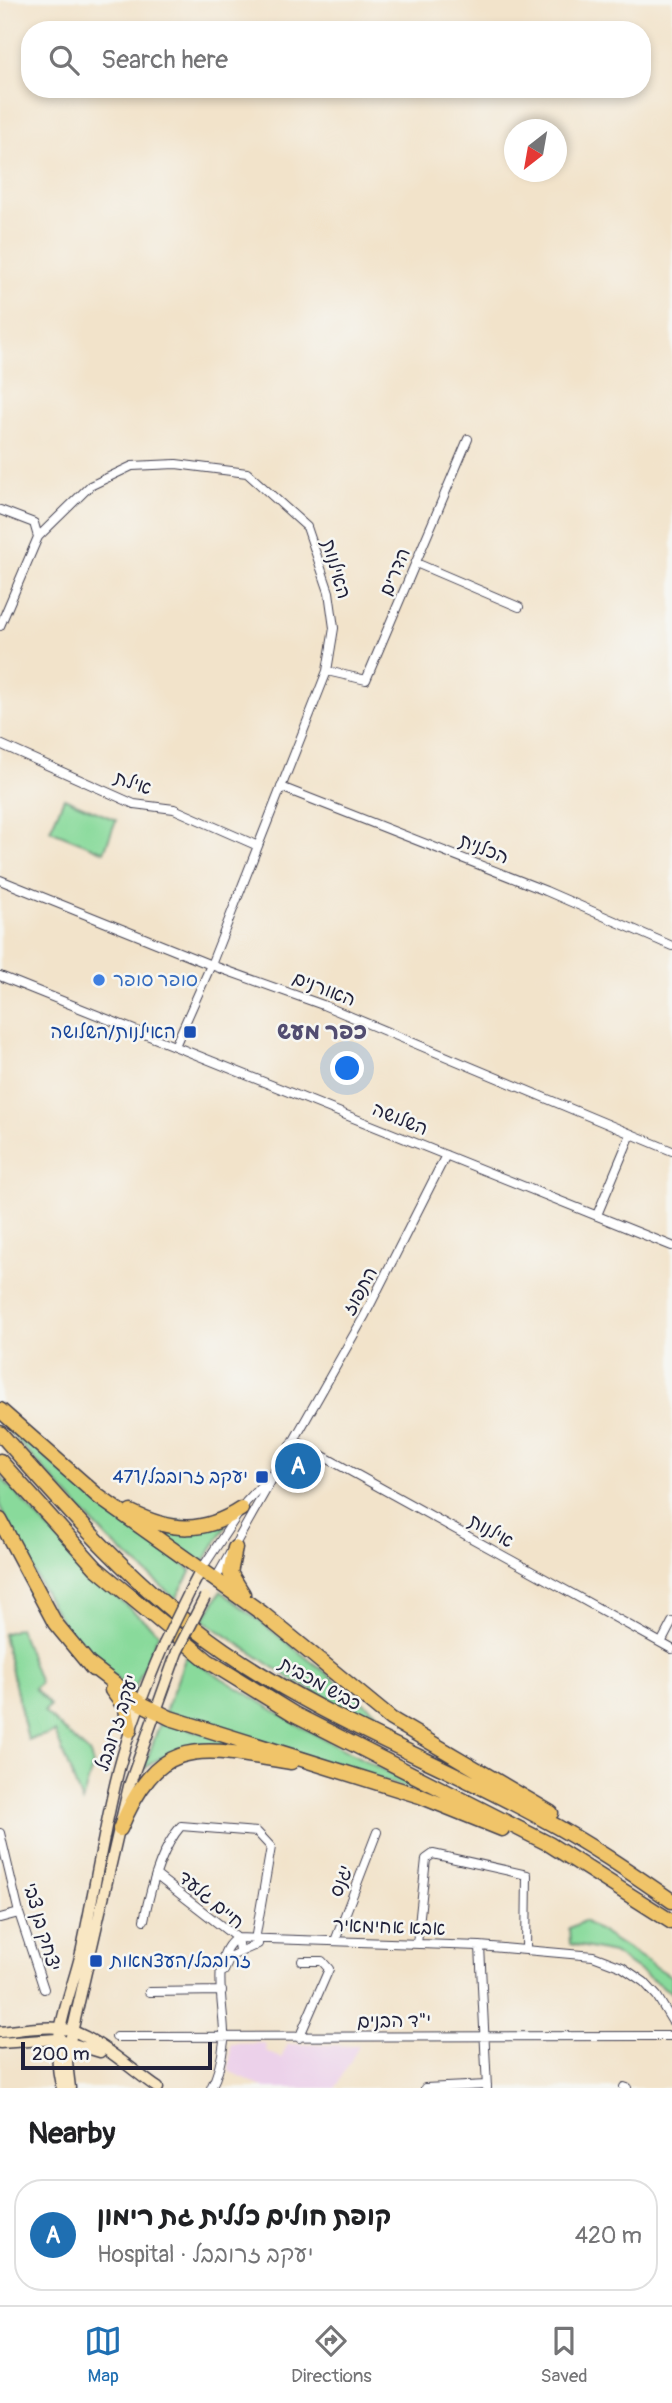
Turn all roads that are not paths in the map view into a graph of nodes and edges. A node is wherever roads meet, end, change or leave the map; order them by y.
1 (468, 439) dead end
2 (0, 509) edge
3 (38, 537) junction
4 (416, 563) junction
5 (519, 607) dead end
6 (0, 626) edge
7 (327, 671) junction
8 (0, 744) edge
9 (281, 787) junction
10 (258, 846) junction
11 (0, 880) edge
12 (672, 946) edge
13 (211, 965) junction
14 (0, 976) edge
15 (175, 1046) junction
16 (631, 1134) junction
17 (672, 1151) edge
18 (446, 1155) junction
19 (597, 1215) junction
20 (672, 1246) edge
21 (0, 1410) edge
22 (0, 1433) edge
23 (295, 1440) junction
24 (0, 1461) edge
25 (283, 1462) junction
26 (83, 1483) junction
27 (241, 1509) junction
28 (0, 1520) edge
29 (235, 1548) junction
30 (201, 1570) junction
31 (215, 1580) junction
32 (253, 1606) junction
33 (672, 1622) edge
34 (661, 1643) junction
35 (672, 1649) edge
36 (89, 1664) junction
37 (139, 1703) junction
38 (155, 1711) junction
39 (130, 1730) junction
40 (355, 1775) junction
41 (120, 1829) junction
42 (377, 1832) dead end
43 (0, 1833) edge
44 (584, 1864) junction
45 (630, 1872) junction
46 (157, 1876) junction
47 (672, 1902) edge
48 (19, 1913) junction
49 (0, 1918) edge
50 (144, 1920) dead end
51 (672, 1922) edge
52 (237, 1938) junction
53 (254, 1941) junction
54 (335, 1941) junction
55 (417, 1944) junction
56 (480, 1946) junction
57 (239, 1950) junction
58 (526, 1950) junction
59 (302, 1961) dead end
60 (222, 1977) junction
61 (44, 1989) dead end
62 (149, 1992) dead end
63 (222, 1992) junction
64 (67, 2003) junction
65 (78, 2014) junction
66 (672, 2021) edge
67 (0, 2032) edge
68 (58, 2033) junction
69 (36, 2034) junction
70 (71, 2036) junction
71 (486, 2036) junction
72 (672, 2036) edge
73 (116, 2037) dead end
74 (299, 2038) junction
75 (224, 2039) junction
76 (94, 2042) junction
77 (0, 2043) edge
78 (55, 2057) junction
79 (115, 2059) junction
80 (487, 2087) edge
81 (62, 2088) edge
82 (70, 2088) edge
83 (158, 2088) edge
84 (211, 2088) edge
85 (425, 2088) edge
86 (433, 2088) edge

1 - 4 street, הדרים
2 - 3 street
3 - 6 street, האילנות
3 - 7 street, האילנות
4 - 5 street
4 - 7 street, הדרים
7 - 9 street, האילנות
8 - 10 street, אילת
9 - 10 street, האילנות
9 - 12 street, הכלנית
10 - 13 street, האילנות
11 - 13 street, האורנים
13 - 15 street, האילנות
13 - 16 street, האורנים
14 - 15 street, השלושה
15 - 18 street, השלושה
16 - 17 street, האורנים
16 - 19 street
18 - 19 street, השלושה
18 - 23 street, התפוז
19 - 20 street, השלושה
21 - 26 highway
22 - 45 highway, כביש מכבית
23 - 25 street, יעקב זרובבל
23 - 34 street, אילנות
24 - 44 highway, כביש מכבית
25 - 27 street, יעקב זרובבל
25 - 29 street, יעקב זרובבל
26 - 27 highway
26 - 30 highway
27 - 30 street, יעקב זרובבל
28 - 36 highway
29 - 31 street, יעקב זרובבל
29 - 32 highway
30 - 31 highway
30 - 37 main road, יעקב זרובבל, bridge
31 - 32 highway
31 - 38 main road, יעקב זרובבל, bridge
32 - 45 highway
33 - 34 street
34 - 35 street, אילנות
36 - 37 highway
36 - 39 highway
37 - 38 highway
37 - 39 main road, יעקב זרובבל
38 - 40 highway
38 - 41 main road, יעקב זרובבל
39 - 64 main road, יעקב זרובבל
40 - 41 highway
40 - 44 highway
41 - 65 main road, יעקב זרובבל
42 - 54 street, יגנס
43 - 48 street, יצחק בן צבי
44 - 51 highway, כביש מכבית
45 - 47 highway, כביש מכבית
46 - 50 street, חיים גלעד
46 - 52 street, חיים גלעד
46 - 53 street, חיים גלעד
48 - 49 street
48 - 61 street, יצחק בן צבי
52 - 53 street, אבא אחימאיר
52 - 57 street, חיים גלעד
52 - 60 street
53 - 54 street, אבא אחימאיר
53 - 57 street
54 - 55 street, אבא אחימאיר
55 - 56 street, אבא אחימאיר
55 - 58 street
56 - 58 street, אבא אחימאיר
56 - 71 street
57 - 60 street
58 - 66 street, אבא אחימאיר
59 - 74 street
60 - 63 street
62 - 63 street
63 - 75 street
64 - 68 main road, יעקב זרובבל
64 - 69 main road
65 - 70 main road, יעקב זרובבל
65 - 76 main road
67 - 69 main road
68 - 69 main road
68 - 70 main road
68 - 78 main road, יעקב זרובבל
69 - 77 main road
69 - 78 main road
70 - 76 main road
70 - 79 main road
70 - 82 main road, יעקב זרובבל
71 - 72 street, י"ד הבנים
71 - 74 street, י"ד הבנים
71 - 80 street
73 - 75 street, י"ד הבנים
74 - 75 street, י"ד הבנים
75 - 84 street
76 - 79 main road
78 - 81 main road
79 - 83 main road
80 - 86 street
85 - 86 street

